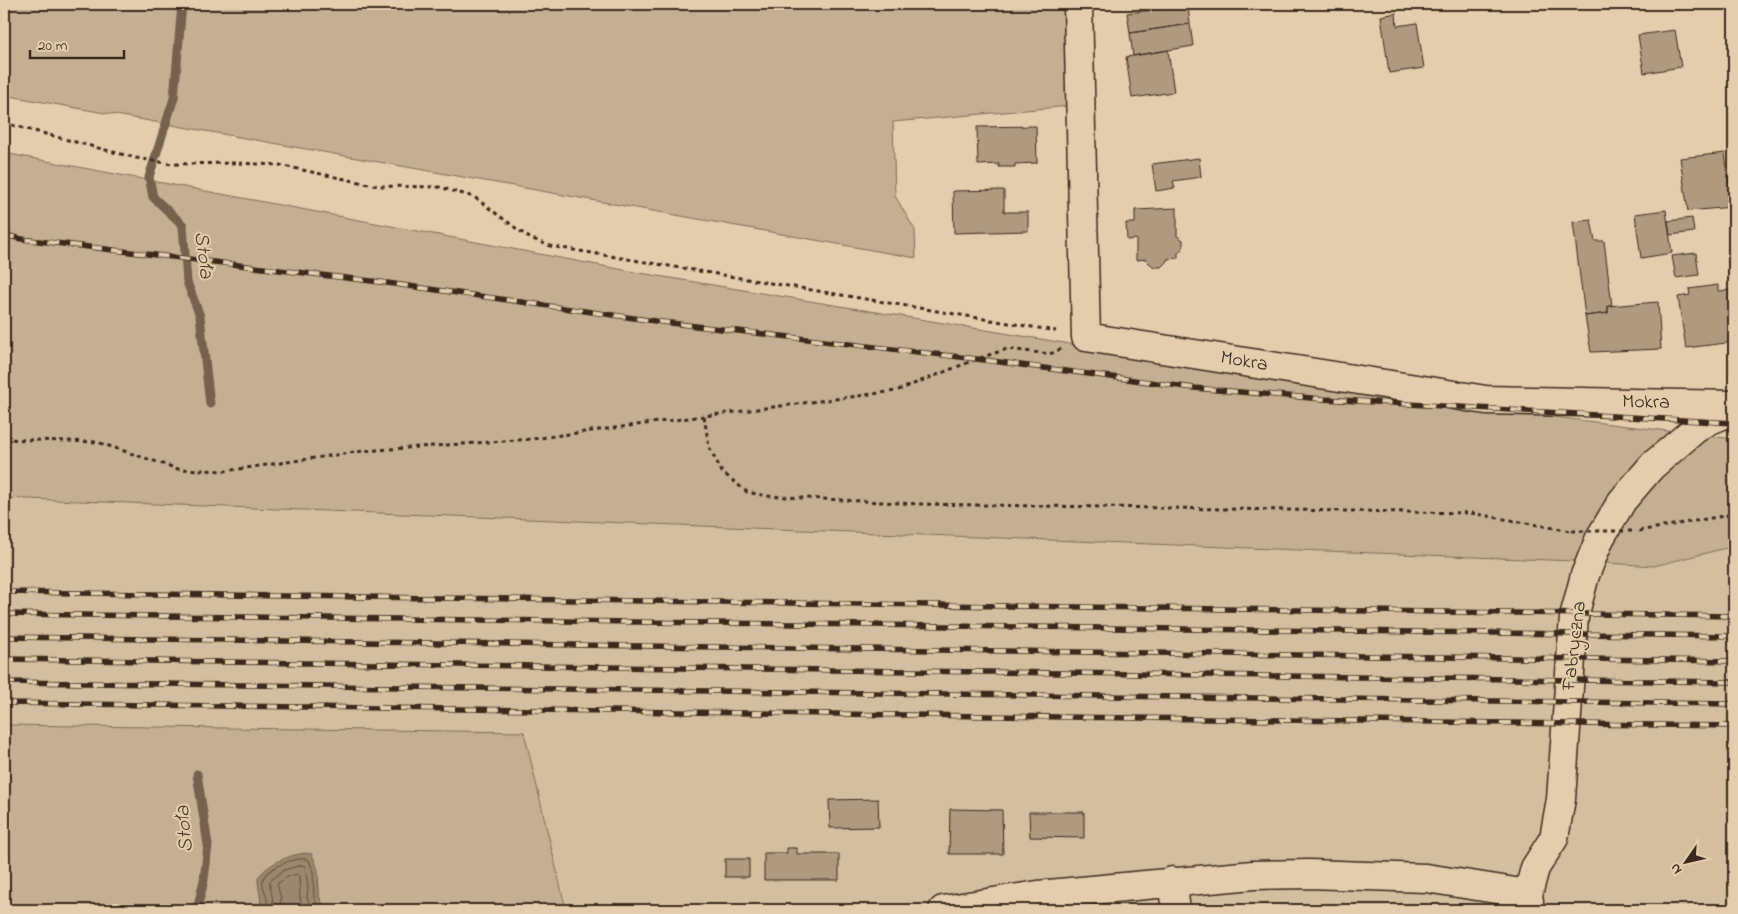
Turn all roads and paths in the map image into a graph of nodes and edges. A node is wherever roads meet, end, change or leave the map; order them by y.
1 (1078, 4) edge
2 (4, 123) edge
3 (1086, 336) junction
4 (1734, 405) edge
5 (1734, 410) edge
6 (704, 416) junction
7 (4, 439) edge
8 (1734, 514) edge
9 (1172, 881) junction
10 (1529, 902) edge
11 (943, 910) edge
12 (1176, 910) edge

1 - 3 street
2 - 3 path
3 - 4 street, Mokra
3 - 6 path
5 - 10 street, Fabryczna
6 - 7 path
6 - 8 path, bridge
9 - 10 street
9 - 11 street
9 - 12 street

